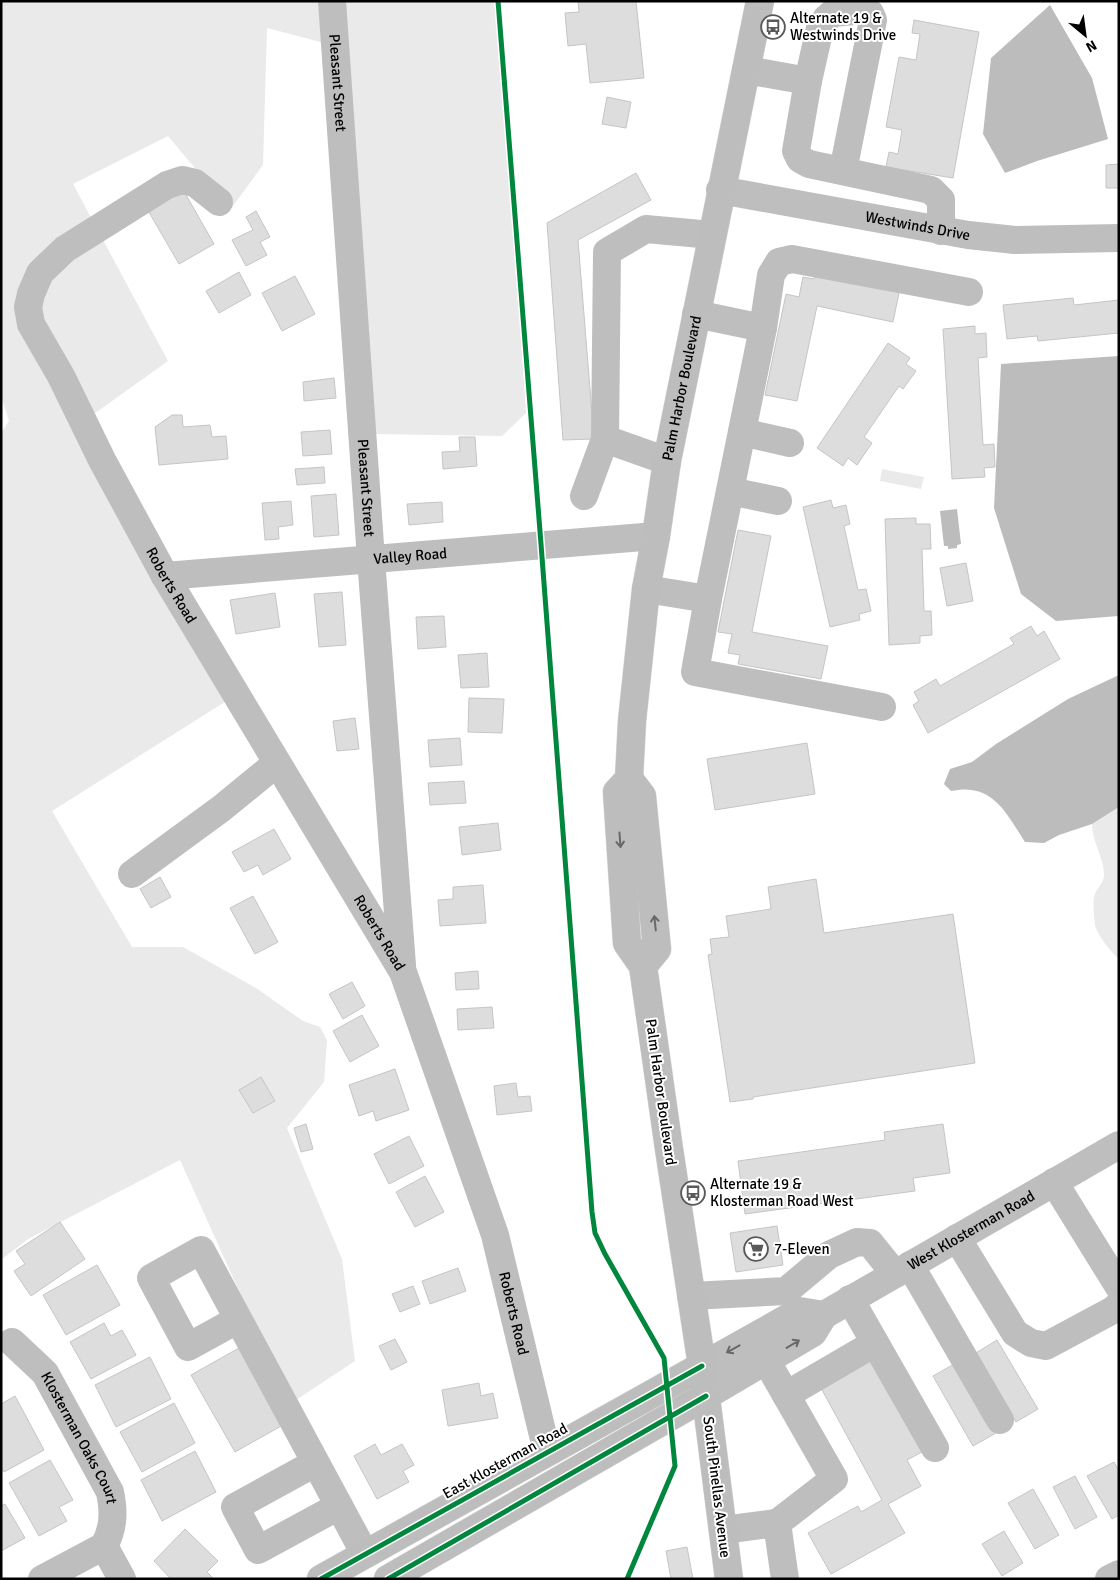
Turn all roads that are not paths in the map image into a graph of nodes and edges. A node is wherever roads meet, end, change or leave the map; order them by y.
1 (332, 1) edge
2 (760, 1) edge
3 (746, 70) junction
4 (808, 81) junction
5 (843, 171) junction
6 (874, 178) junction
7 (720, 190) junction
8 (219, 202) dead end
9 (866, 217) junction
10 (941, 231) junction
11 (712, 235) junction
12 (1119, 238) edge
13 (969, 292) dead end
14 (696, 314) junction
15 (763, 328) junction
16 (742, 432) junction
17 (605, 440) junction
18 (790, 443) dead end
19 (667, 461) junction
20 (730, 491) junction
21 (584, 496) dead end
22 (778, 501) dead end
23 (656, 536) junction
24 (371, 559) junction
25 (165, 576) junction
26 (646, 589) junction
27 (708, 599) junction
28 (882, 707) dead end
29 (277, 763) junction
30 (132, 874) dead end
31 (403, 972) junction
32 (1119, 1145) edge
33 (1054, 1182) junction
34 (957, 1238) junction
35 (902, 1269) junction
36 (1119, 1287) edge
37 (691, 1296) junction
38 (850, 1299) junction
39 (1119, 1304) edge
40 (803, 1306) junction
41 (237, 1320) dead end
42 (12, 1342) dead end
43 (875, 1343) junction
44 (766, 1360) junction
45 (702, 1366) junction
46 (786, 1395) junction
47 (706, 1396) junction
48 (1000, 1420) dead end
49 (935, 1448) dead end
50 (547, 1452) junction
51 (315, 1463) junction
52 (339, 1506) junction
53 (777, 1523) junction
54 (723, 1530) junction
55 (104, 1546) junction
56 (366, 1554) junction
57 (1119, 1574) edge
58 (42, 1579) edge
59 (122, 1579) edge
60 (321, 1579) edge
61 (388, 1579) edge
62 (729, 1579) edge
63 (785, 1579) edge
64 (1110, 1579) edge

1 - 24 street, Pleasant Street
2 - 3 main road, Palm Harbor Boulevard
3 - 4 street
3 - 7 main road, Palm Harbor Boulevard
4 - 5 street
4 - 5 street
5 - 6 street
6 - 9 street
6 - 10 street
7 - 9 street, Westwinds Drive
7 - 11 main road, Palm Harbor Boulevard
8 - 25 street, Roberts Road
9 - 10 street, Westwinds Drive
10 - 12 street, Westwinds Drive
11 - 14 main road, Palm Harbor Boulevard
11 - 17 street
13 - 15 street
14 - 15 street
14 - 19 main road, Palm Harbor Boulevard
15 - 16 street
16 - 18 street
16 - 20 street
17 - 19 street
17 - 21 street
19 - 23 main road, Palm Harbor Boulevard
20 - 22 street
20 - 27 street
23 - 24 street, Valley Road
23 - 26 main road, Palm Harbor Boulevard
24 - 25 street, Valley Road
24 - 31 street, Pleasant Street
25 - 29 street, Roberts Road
26 - 27 street
26 - 37 main road, Palm Harbor Boulevard
27 - 28 street
29 - 30 street
29 - 31 street, Roberts Road
31 - 50 street, Roberts Road
32 - 33 street, West Klosterman Road
33 - 34 street, West Klosterman Road
33 - 36 street
34 - 35 street, West Klosterman Road
34 - 39 street
35 - 38 street, West Klosterman Road
35 - 40 street
35 - 48 street
37 - 40 street
37 - 45 main road, Palm Harbor Boulevard
38 - 40 street, West Klosterman Road
38 - 43 street
44 -> 40 street, West Klosterman Road
40 -> 45 street, West Klosterman Road
41 - 51 street
42 - 55 street, Klosterman Oaks Court
43 - 46 street
43 - 49 street
44 - 46 street
44 - 47 street, West Klosterman Road
45 - 47 main road, South Pinellas Avenue
45 - 50 main road, East Klosterman Road
46 - 53 street
47 - 54 main road, South Pinellas Avenue
47 - 61 main road
50 - 56 main road, East Klosterman Road
51 - 52 street
51 - 52 street
52 - 56 street
53 - 54 street
53 - 63 street
54 - 62 main road, South Pinellas Avenue
55 - 58 street
55 - 59 street
56 - 60 main road, East Klosterman Road
57 - 64 street

